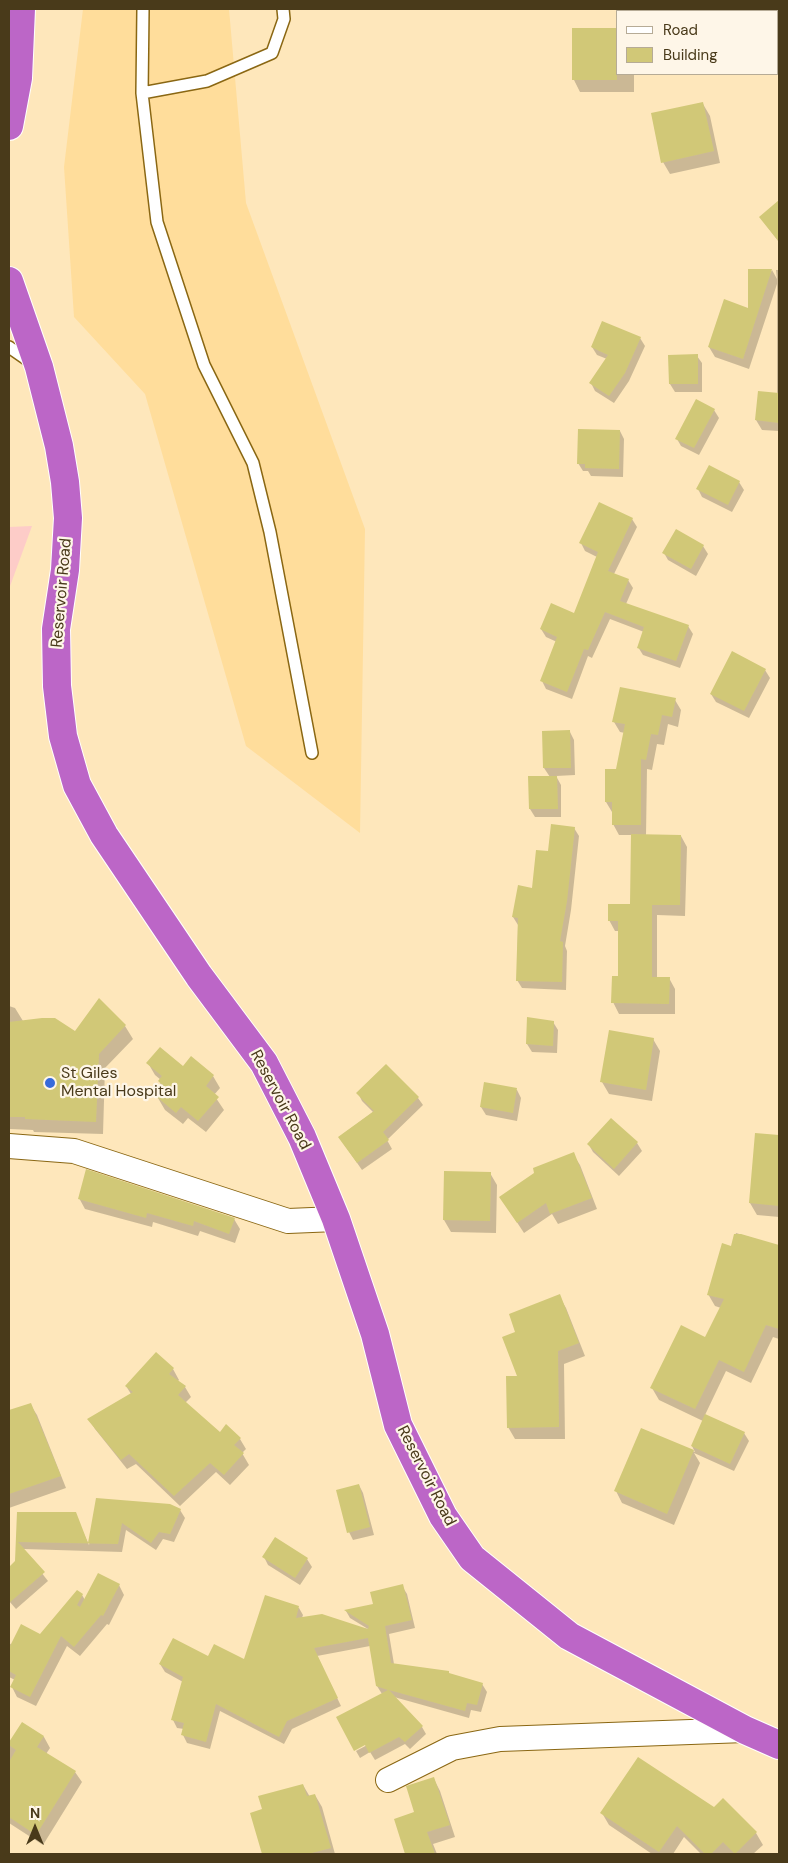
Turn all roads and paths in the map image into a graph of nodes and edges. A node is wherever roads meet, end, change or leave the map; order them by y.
1 (21, 9) edge
2 (143, 9) edge
3 (283, 9) edge
4 (142, 93) junction
5 (9, 126) edge
6 (9, 281) edge
7 (9, 347) edge
8 (39, 367) junction
9 (312, 753) dead end
10 (9, 1146) edge
11 (336, 1219) junction
12 (745, 1730) junction
13 (779, 1745) edge
14 (388, 1780) dead end

1 - 5 highway
2 - 4 lane
3 - 4 lane
4 - 9 lane
6 - 8 highway, Reservoir Road
7 - 8 lane
8 - 11 highway, Reservoir Road
10 - 11 street
11 - 12 highway, Reservoir Road
12 - 13 highway, Reservoir Road
12 - 14 street

